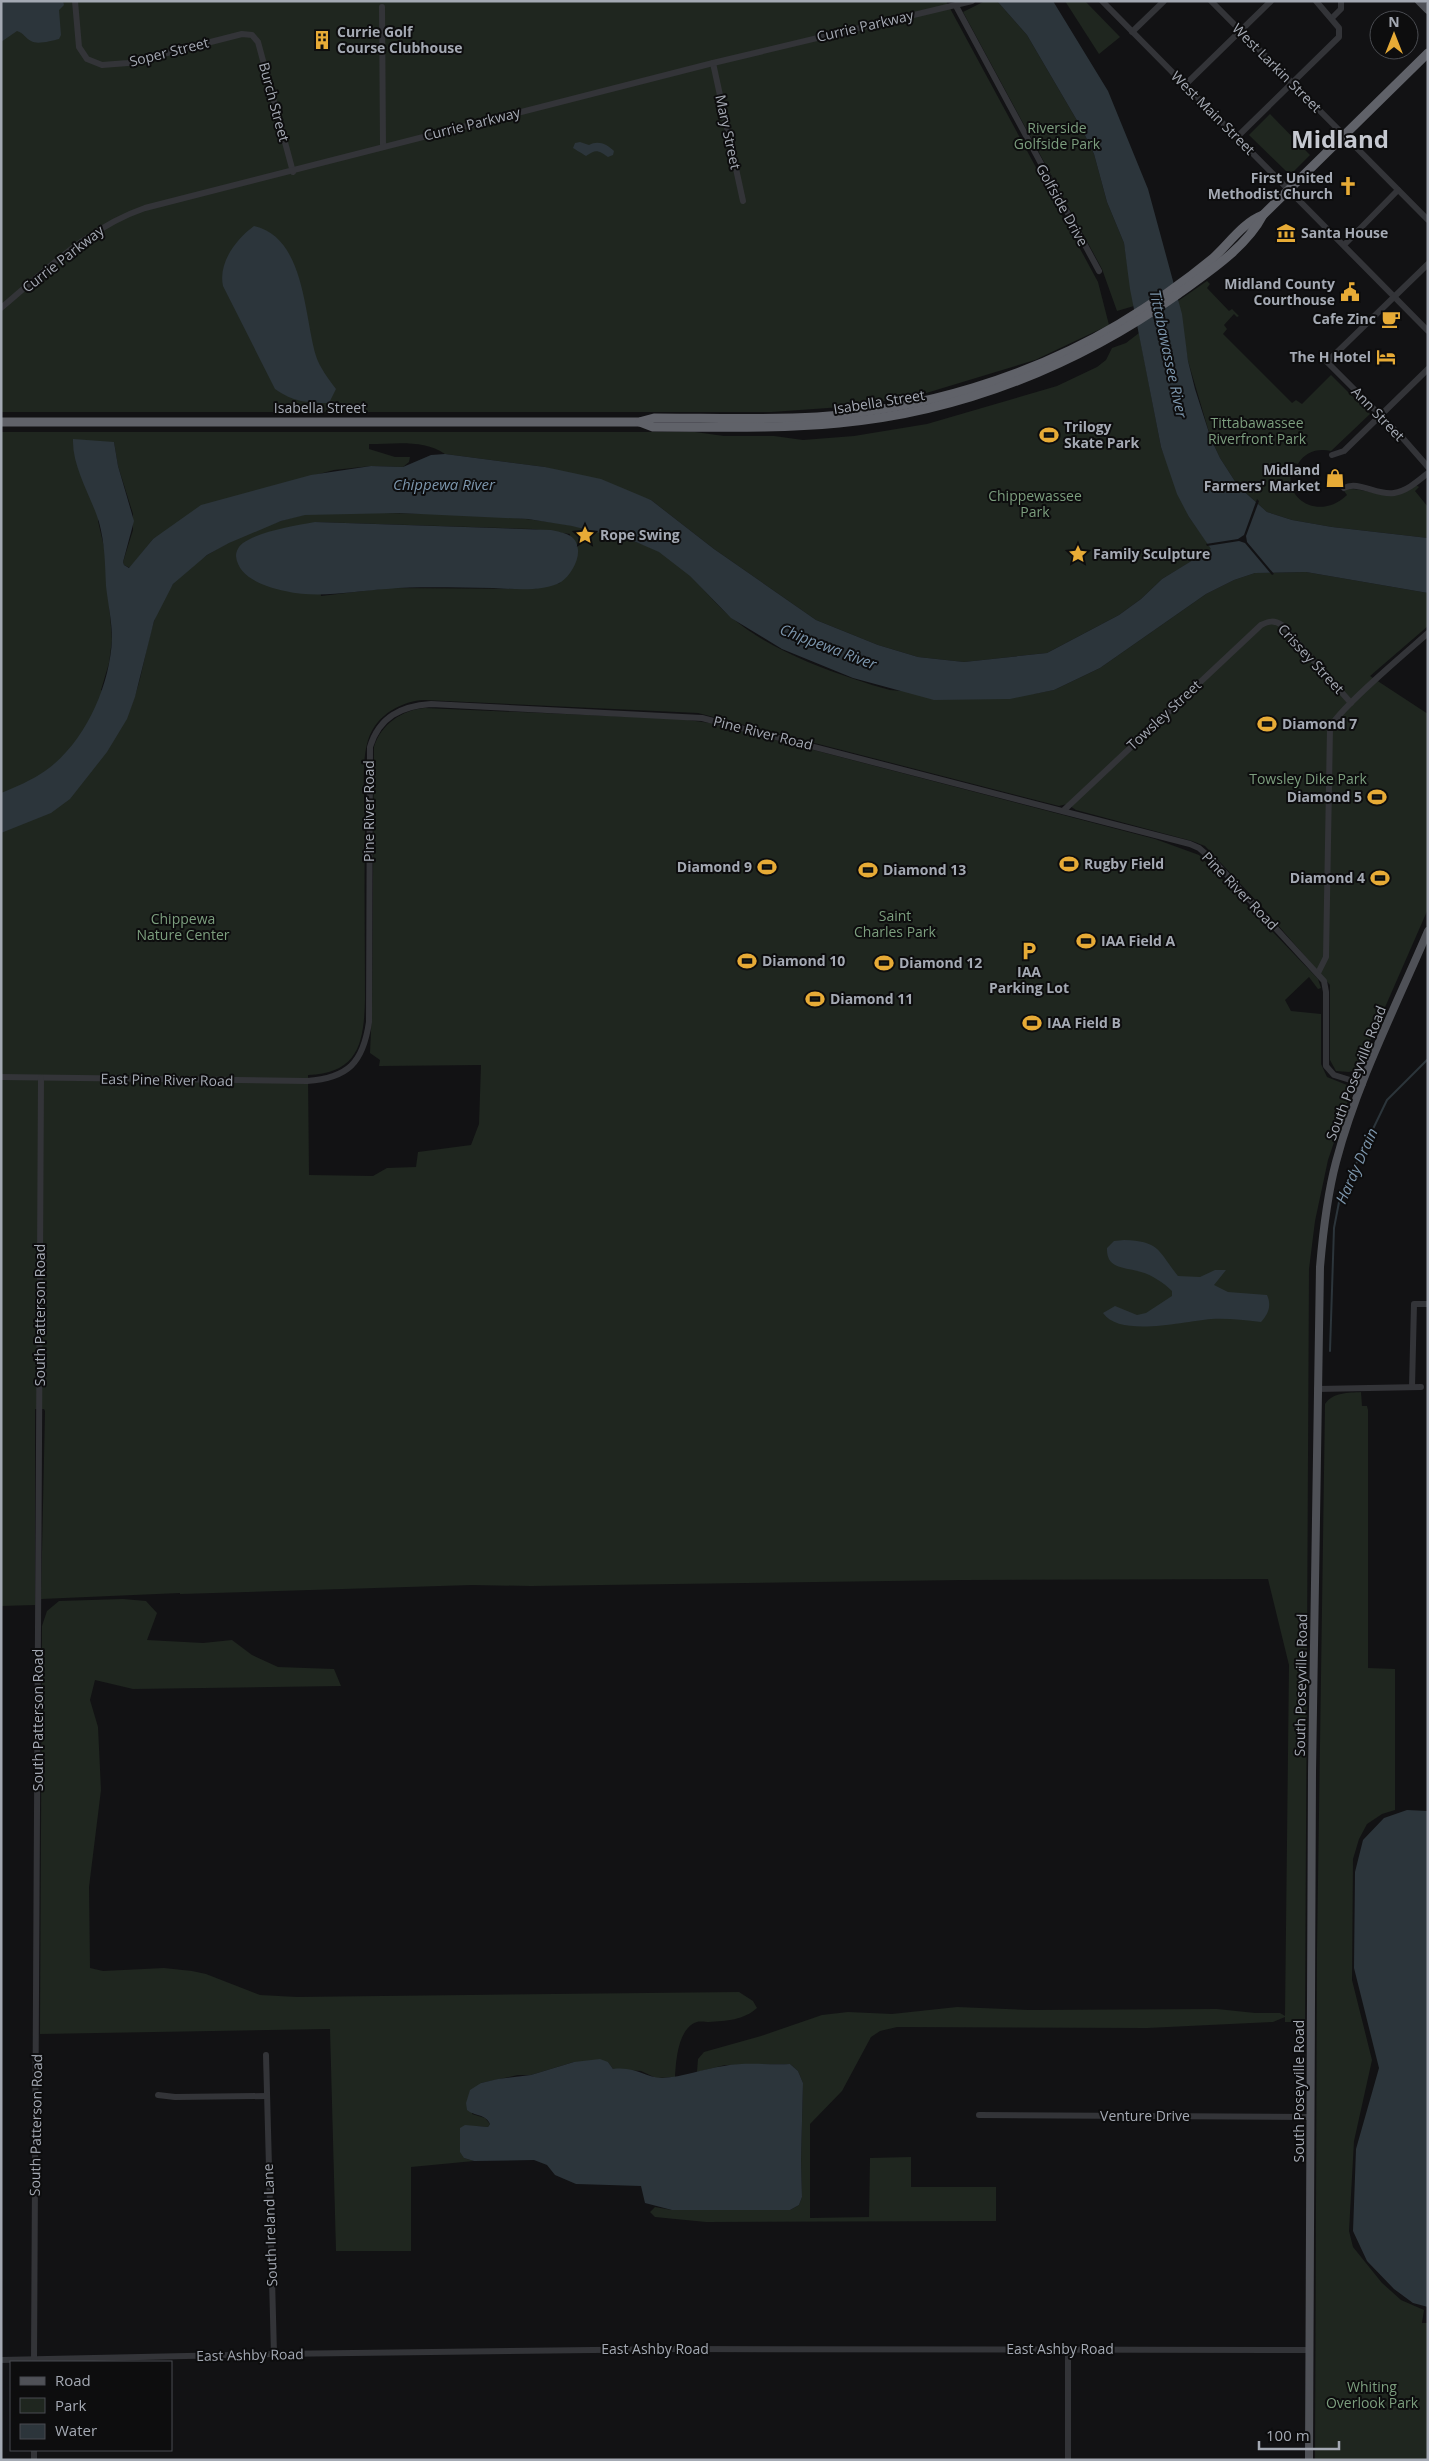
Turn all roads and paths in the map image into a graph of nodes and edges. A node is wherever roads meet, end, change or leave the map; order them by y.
1 (75, 1) edge
2 (972, 1) edge
3 (1102, 1) edge
4 (1164, 1) edge
5 (1211, 1) edge
6 (1271, 1) edge
7 (1316, 1) edge
8 (1342, 1) edge
9 (1420, 1) edge
10 (956, 6) junction
11 (382, 7) dead end
12 (1428, 10) edge
13 (1332, 18) junction
14 (1240, 31) junction
15 (1132, 32) junction
16 (252, 35) joint
17 (1428, 53) edge
18 (712, 63) junction
19 (1292, 83) junction
20 (1185, 85) junction
21 (1344, 136) junction
22 (1238, 137) junction
23 (383, 147) junction
24 (293, 172) junction
25 (1289, 190) junction
26 (1398, 190) junction
27 (743, 201) dead end
28 (1428, 220) edge
29 (1344, 245) junction
30 (1428, 264) edge
31 (1099, 271) dead end
32 (1394, 297) junction
33 (1, 308) edge
34 (1428, 331) edge
35 (1428, 369) edge
36 (1380, 415) junction
37 (1, 422) edge
38 (1332, 455) dead end
39 (1428, 467) edge
40 (1428, 473) edge
41 (1344, 488) dead end
42 (1268, 622) joint
43 (1428, 634) edge
44 (1351, 704) junction
45 (1063, 811) junction
46 (1428, 931) edge
47 (1318, 973) junction
48 (1, 1077) edge
49 (41, 1078) junction
50 (333, 1078) joint
51 (1363, 1084) junction
52 (1428, 1304) edge
53 (1412, 1387) junction
54 (1421, 1387) dead end
55 (1317, 1389) junction
56 (266, 2055) dead end
57 (158, 2095) dead end
58 (267, 2096) junction
59 (979, 2115) dead end
60 (1311, 2117) junction
61 (1068, 2348) junction
62 (1309, 2350) junction
63 (274, 2354) junction
64 (1, 2360) edge
65 (34, 2361) edge
66 (1068, 2460) edge
67 (1309, 2460) edge

1 - 16 street, Soper Street
2 - 10 street, Currie Parkway
3 - 15 street, West Main Street
4 - 15 street
5 - 14 street, West Larkin Street
6 - 14 street
7 - 13 street
8 - 13 street
9 - 12 main road
10 - 18 street, Currie Parkway
10 - 31 street, Golfside Drive
11 - 23 street
13 - 19 street
14 - 19 street, West Larkin Street
14 - 20 street
15 - 20 street, West Main Street
16 - 24 street, Burch Street
17 - 21 highway, Isabella Street
18 - 23 street, Currie Parkway
18 - 27 street, Mary Street
19 - 21 street, West Larkin Street
19 - 22 street
20 - 22 street, West Main Street
21 - 25 highway, Isabella Street
21 - 26 street, West Larkin Street
22 - 25 street, West Main Street
23 - 24 street, Currie Parkway
24 - 33 street, Currie Parkway
25 - 29 street, West Main Street
25 - 37 highway, Isabella Street
26 - 28 street, West Larkin Street
26 - 29 street
29 - 32 street, West Main Street
30 - 32 street
32 - 34 street, West Main Street
32 - 36 street, Ann Street
35 - 36 street
36 - 38 street
36 - 39 street, Ann Street
40 - 41 street
42 - 44 street, Crissey Street
42 - 45 street, Towsley Street
43 - 44 street
44 - 47 street
45 - 47 street, Pine River Road
45 - 50 street, Pine River Road
46 - 51 main road, South Poseyville Road
47 - 51 street, Pine River Road
48 - 49 street, East Pine River Road
49 - 50 street, East Pine River Road
49 - 65 street, South Patterson Road
51 - 55 main road, South Poseyville Road
52 - 53 street
53 - 54 street
53 - 55 street
55 - 60 main road, South Poseyville Road
56 - 58 street, South Ireland Lane
57 - 58 street
58 - 63 street, South Ireland Lane
59 - 60 street, Venture Drive
60 - 62 main road, South Poseyville Road
61 - 62 street, East Ashby Road
61 - 63 street, East Ashby Road
61 - 66 street
62 - 67 main road, South Poseyville Road
63 - 65 street, East Ashby Road
64 - 65 street, East Ashby Road

